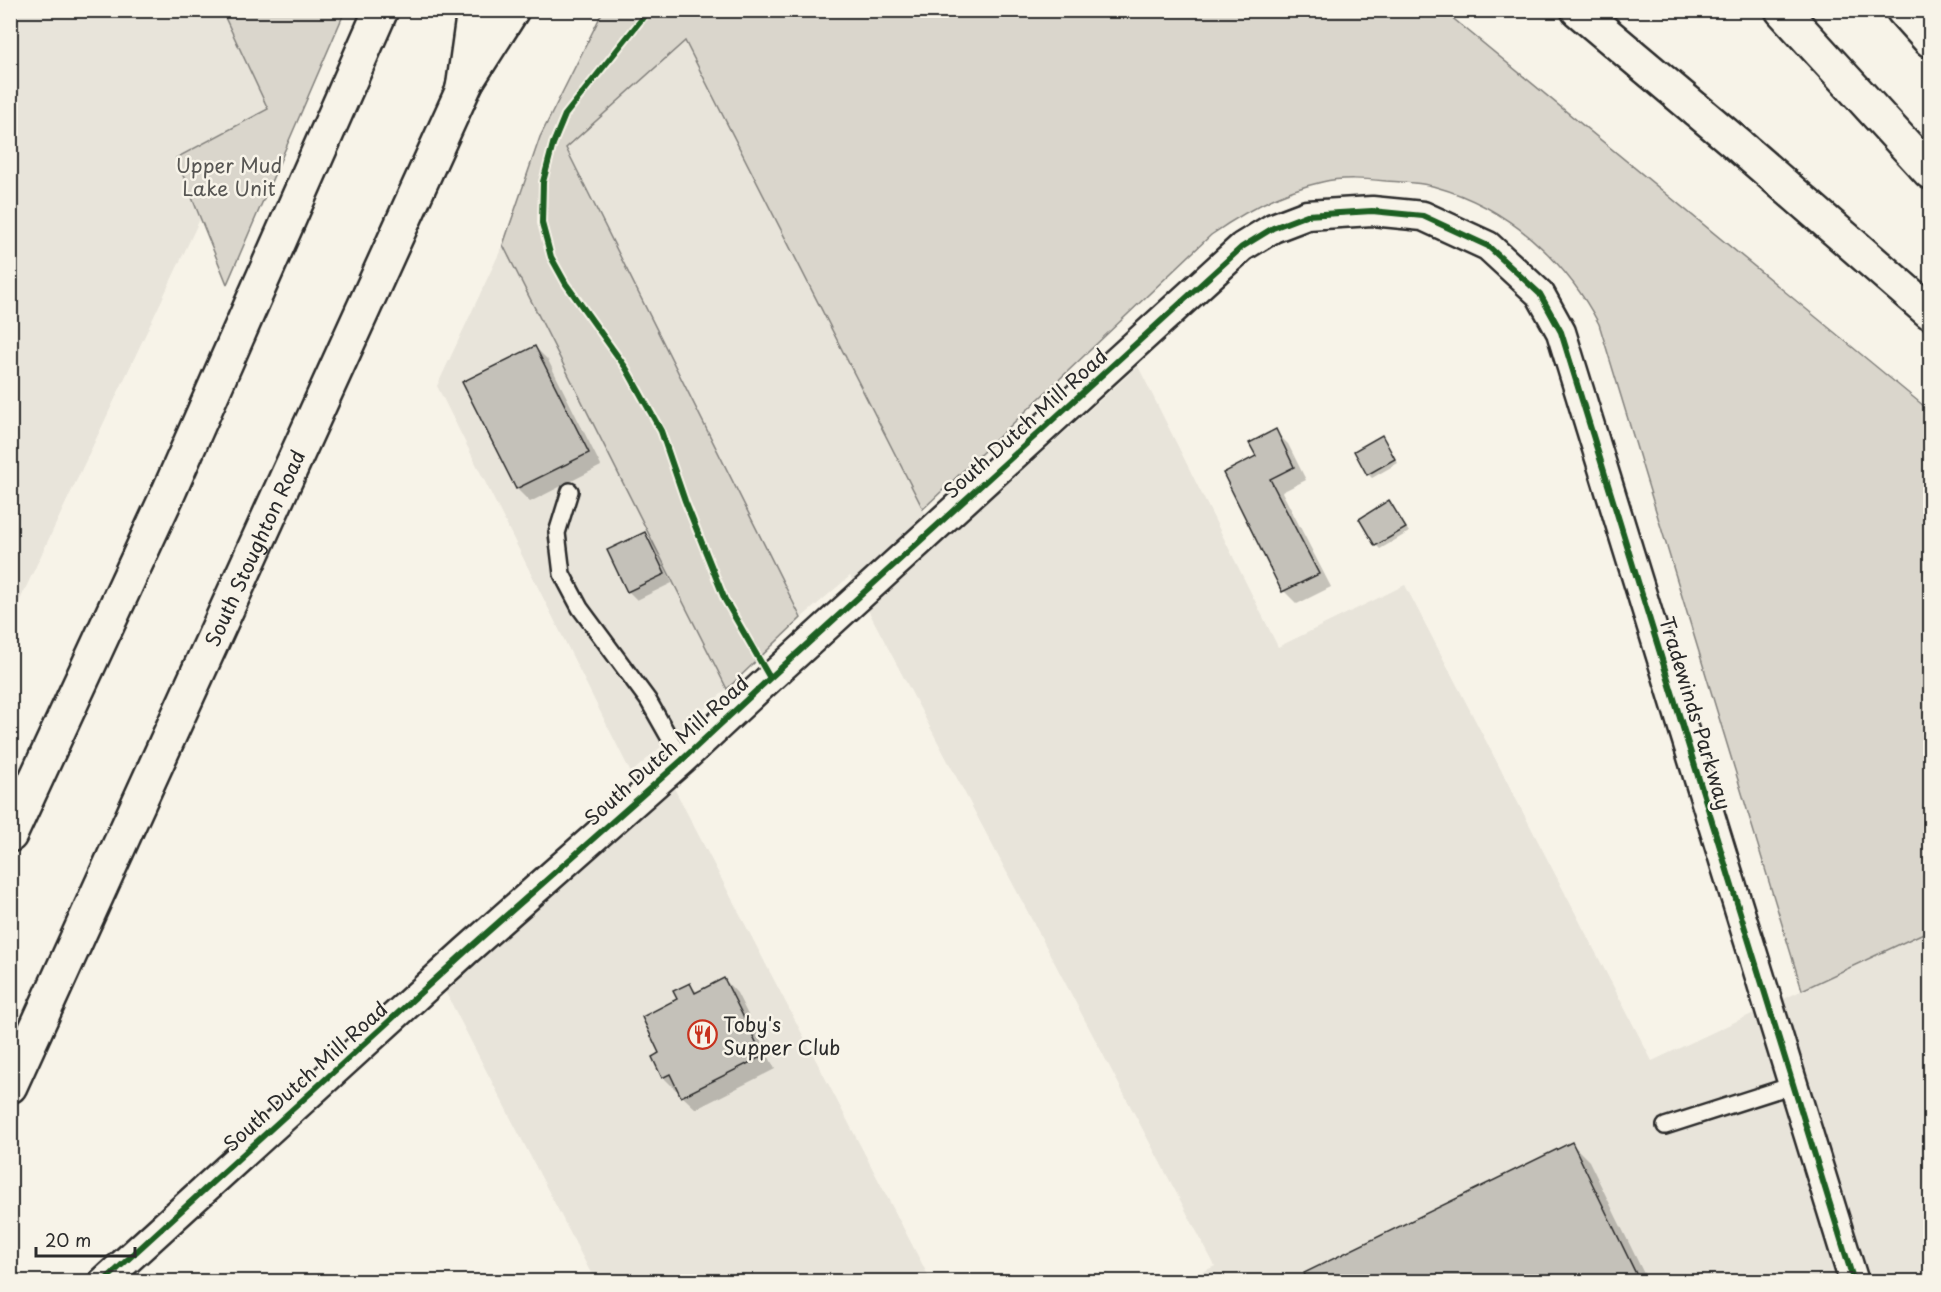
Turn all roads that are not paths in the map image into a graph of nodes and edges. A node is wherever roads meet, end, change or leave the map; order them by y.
1 (381, 10) edge
2 (474, 10) edge
3 (502, 10) edge
4 (512, 10) edge
5 (1578, 10) edge
6 (1782, 10) edge
7 (1903, 10) edge
8 (1930, 40) edge
9 (463, 87) junction
10 (1930, 172) edge
11 (1423, 216) joint
12 (1930, 312) edge
13 (570, 491) dead end
14 (682, 760) junction
15 (10, 835) edge
16 (1793, 1085) junction
17 (10, 1086) edge
18 (1665, 1126) dead end
19 (103, 1281) edge
20 (1854, 1281) edge

1 - 15 main road
2 - 9 main road
3 - 9 main road, South Stoughton Road
4 - 9 main road
5 - 12 main road
6 - 10 main road
7 - 8 main road
9 - 17 main road, South Stoughton Road
11 - 14 street, South Dutch Mill Road
11 - 16 street, Tradewinds Parkway
13 - 14 lane
14 - 19 street, South Dutch Mill Road
16 - 18 lane
16 - 20 street, Tradewinds Parkway

